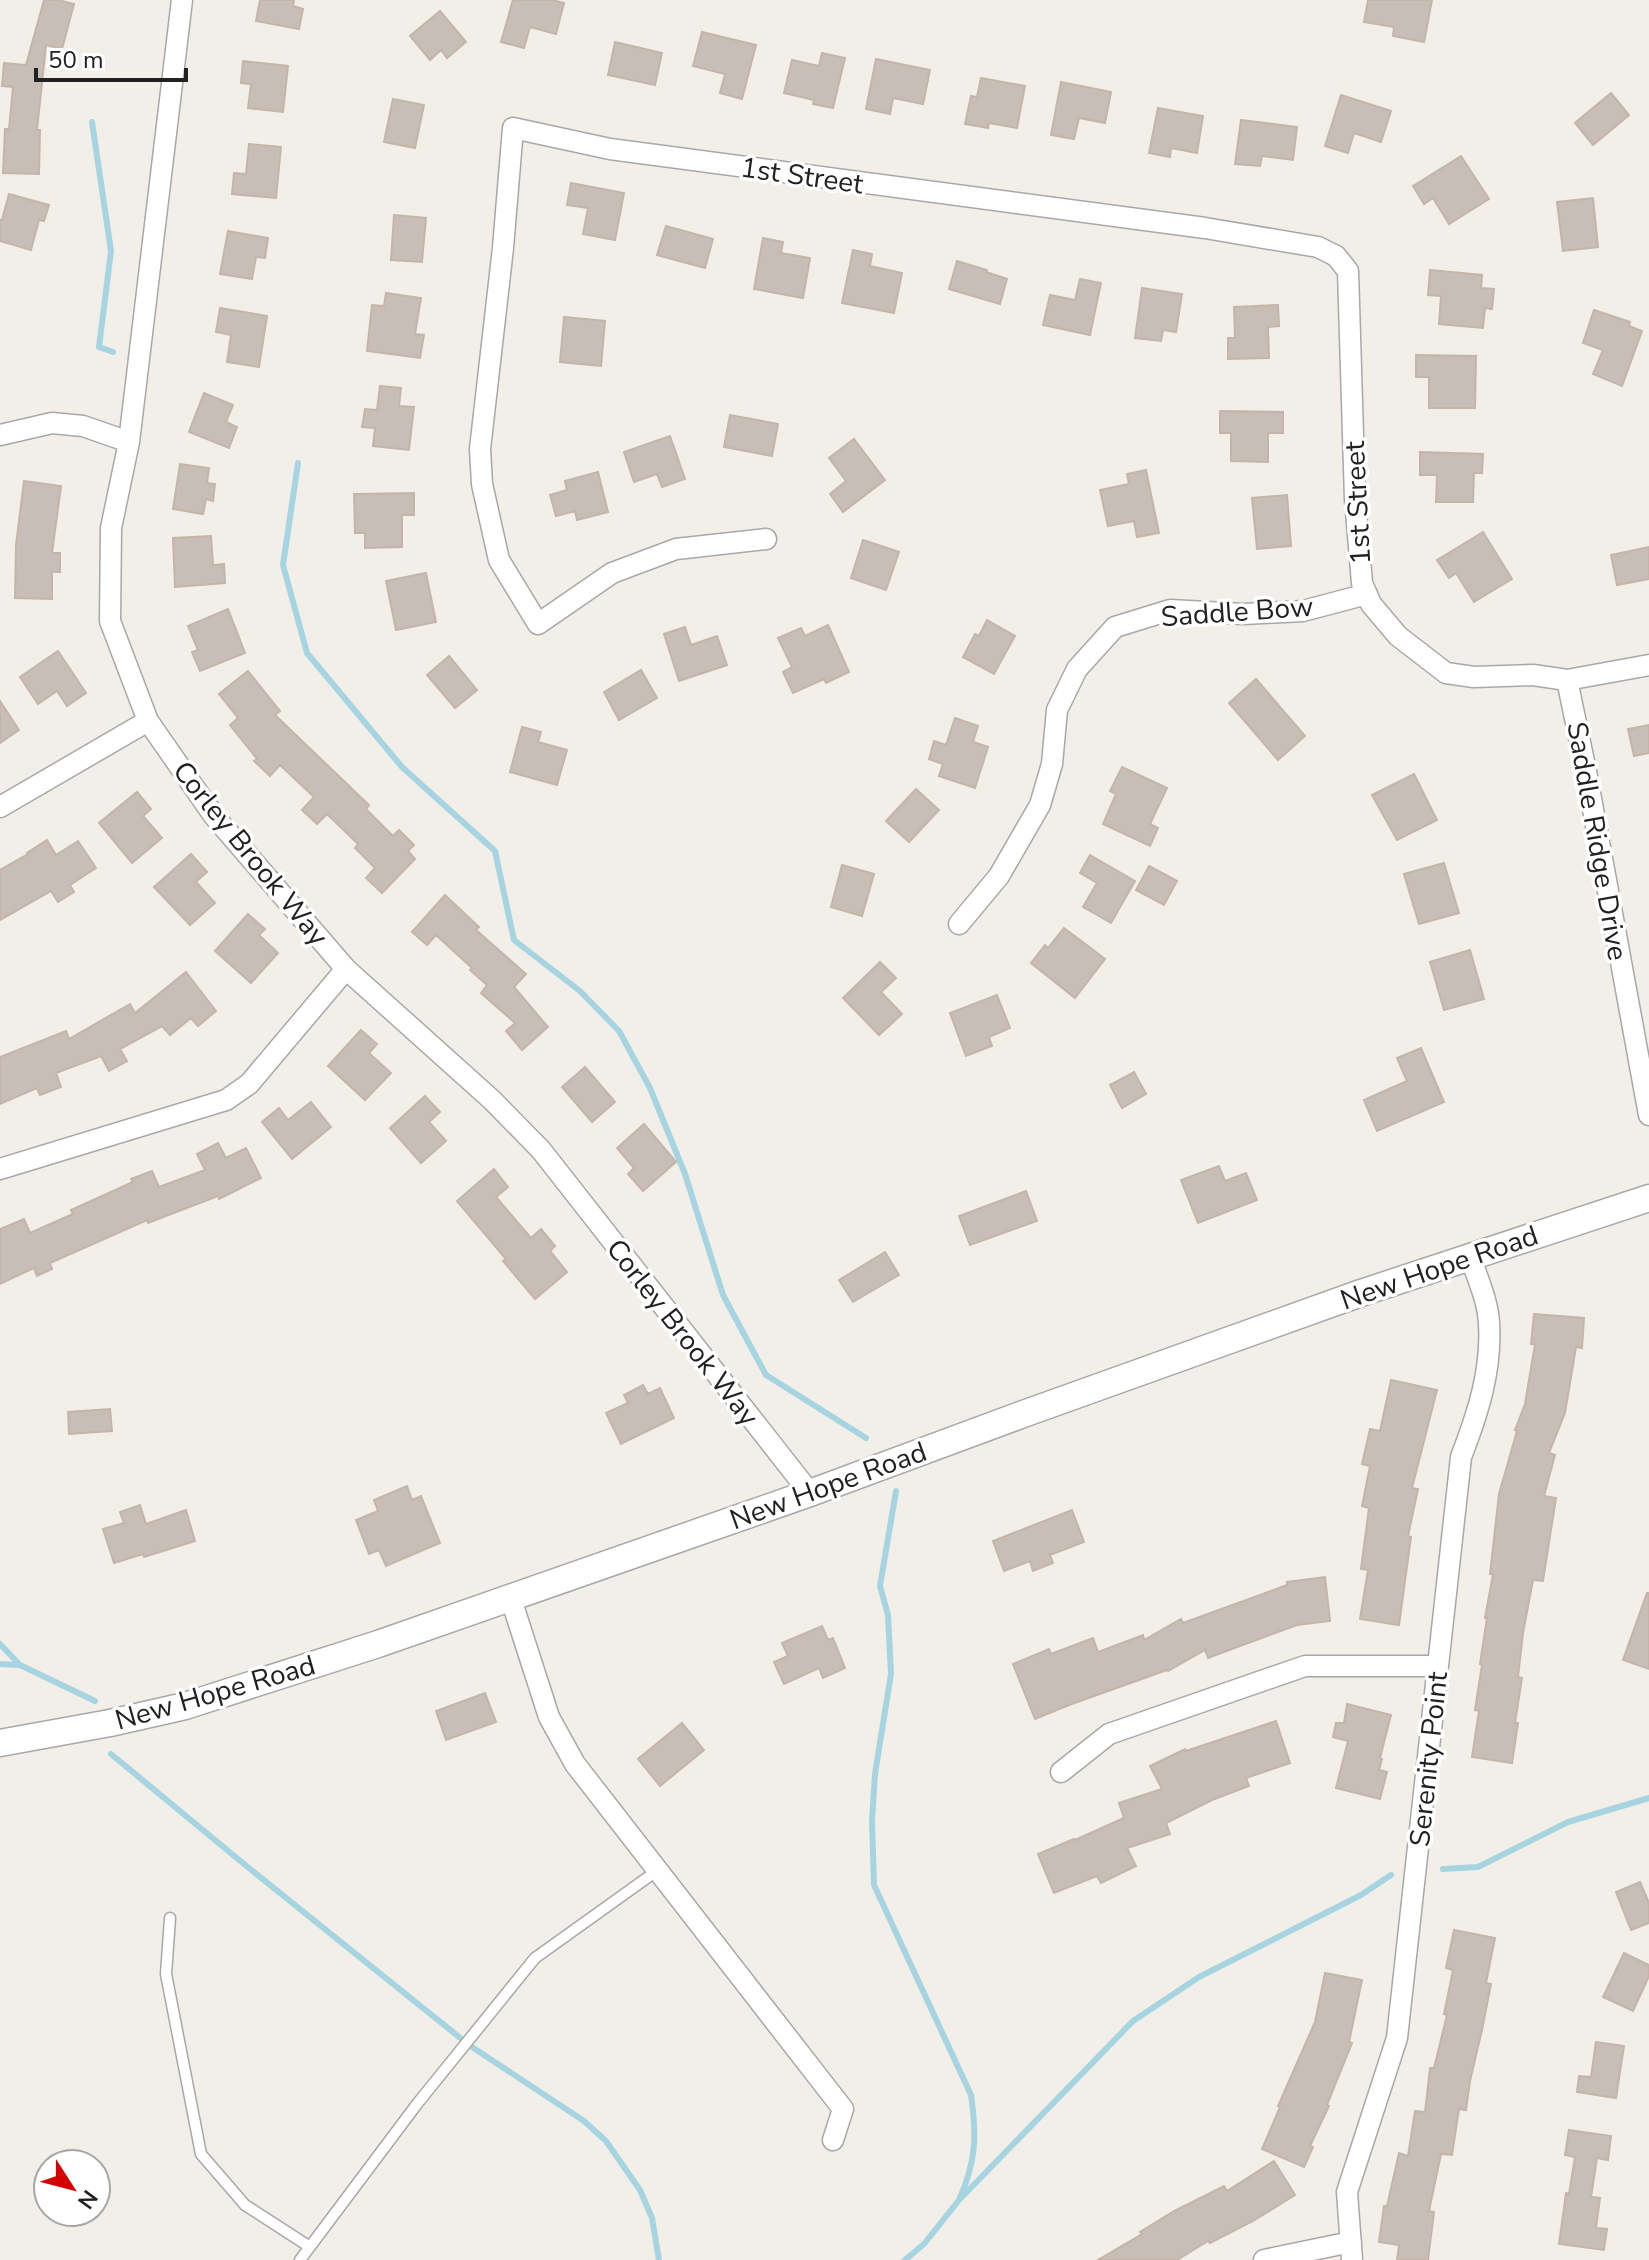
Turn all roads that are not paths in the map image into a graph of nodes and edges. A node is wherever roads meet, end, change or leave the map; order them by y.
1 (182, 0) edge
2 (0, 435) edge
3 (129, 442) junction
4 (766, 539) dead end
5 (1367, 594) junction
6 (1649, 665) edge
7 (1567, 680) junction
8 (148, 721) junction
9 (0, 807) edge
10 (959, 924) dead end
11 (346, 969) junction
12 (1649, 1115) edge
13 (0, 1169) edge
14 (1649, 1198) edge
15 (1470, 1256) junction
16 (810, 1493) junction
17 (511, 1599) junction
18 (1438, 1666) junction
19 (0, 1743) edge
20 (1061, 1772) dead end
21 (658, 1870) junction
22 (170, 1918) dead end
23 (833, 2140) dead end
24 (310, 2247) junction
25 (1352, 2251) edge
26 (300, 2260) edge
27 (1264, 2260) edge

1 - 3 street, Corley Brook Way
2 - 3 street
3 - 8 street, Corley Brook Way
4 - 5 street, 1st Street
5 - 7 street, 1st Street
5 - 10 street, Saddle Bow
6 - 7 street
7 - 12 street, Saddle Ridge Drive
8 - 9 street
8 - 11 street, Corley Brook Way
11 - 13 street
11 - 16 street, Corley Brook Way
14 - 15 street, New Hope Road
15 - 16 street, New Hope Road
15 - 18 street, Serenity Point
16 - 17 street, New Hope Road
17 - 19 street, New Hope Road
17 - 21 street
18 - 20 street
18 - 25 street, Serenity Point
21 - 23 street
21 - 24 lane
22 - 24 lane
24 - 26 lane
25 - 27 street

